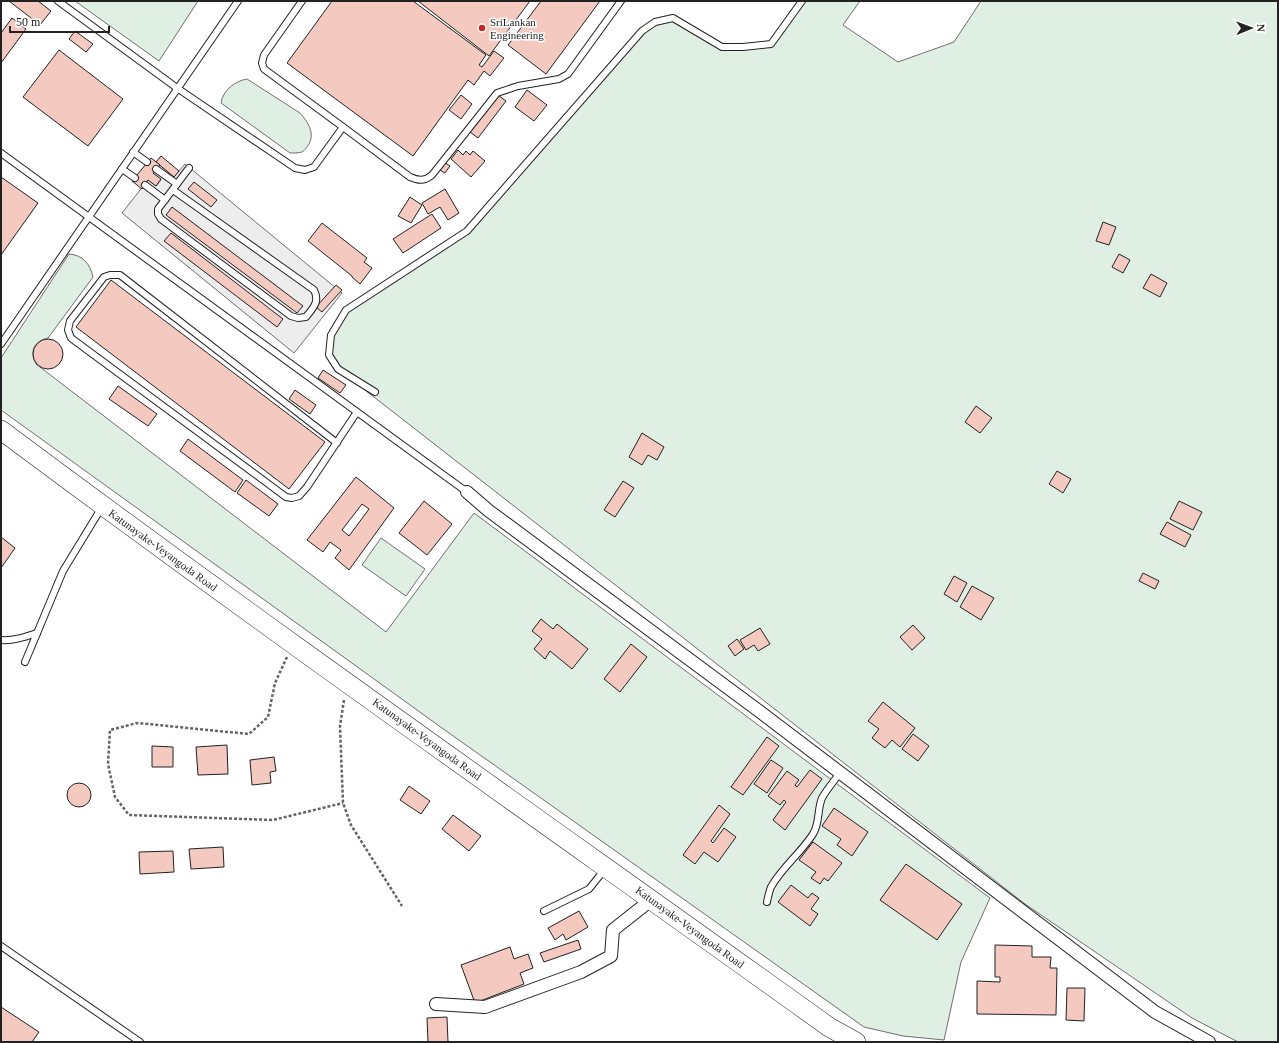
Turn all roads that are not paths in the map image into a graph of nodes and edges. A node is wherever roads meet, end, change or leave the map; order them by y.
1 (58, 1) edge
2 (238, 1) edge
3 (302, 1) edge
4 (621, 1) edge
5 (802, 1) edge
6 (177, 88) junction
7 (343, 127) junction
8 (133, 152) junction
9 (1, 153) edge
10 (147, 162) dead end
11 (189, 168) dead end
12 (122, 169) junction
13 (156, 169) dead end
14 (135, 178) dead end
15 (145, 185) dead end
16 (175, 187) junction
17 (165, 200) junction
18 (88, 217) junction
19 (1, 344) edge
20 (375, 392) dead end
21 (357, 412) junction
22 (1, 430) edge
23 (337, 443) junction
24 (467, 492) joint
25 (102, 506) junction
26 (37, 632) junction
27 (1, 640) edge
28 (25, 662) dead end
29 (840, 773) junction
30 (606, 867) junction
31 (651, 900) junction
32 (767, 902) dead end
33 (544, 911) dead end
34 (1, 946) edge
35 (436, 1004) dead end
36 (140, 1042) edge
37 (856, 1042) edge
38 (1209, 1042) edge

1 - 6 lane
2 - 6 lane
3 - 7 lane
4 - 7 lane
5 - 20 lane
6 - 7 lane
6 - 8 lane
8 - 10 lane
8 - 12 lane
9 - 18 lane
11 - 16 lane
12 - 14 lane
12 - 18 lane
13 - 16 lane
15 - 17 lane
16 - 17 lane
16 - 17 lane
18 - 19 lane
18 - 21 lane
21 - 23 lane
21 - 24 lane
22 - 25 main road, Katunayake-Veyangoda Road
23 - 23 lane
24 - 29 street
25 - 26 lane
25 - 30 main road, Katunayake-Veyangoda Road
26 - 27 lane
26 - 28 lane
29 - 32 lane
29 - 38 street
30 - 31 main road, Katunayake-Veyangoda Road
30 - 33 lane
31 - 35 street
31 - 37 main road, Katunayake-Veyangoda Road
34 - 36 lane

